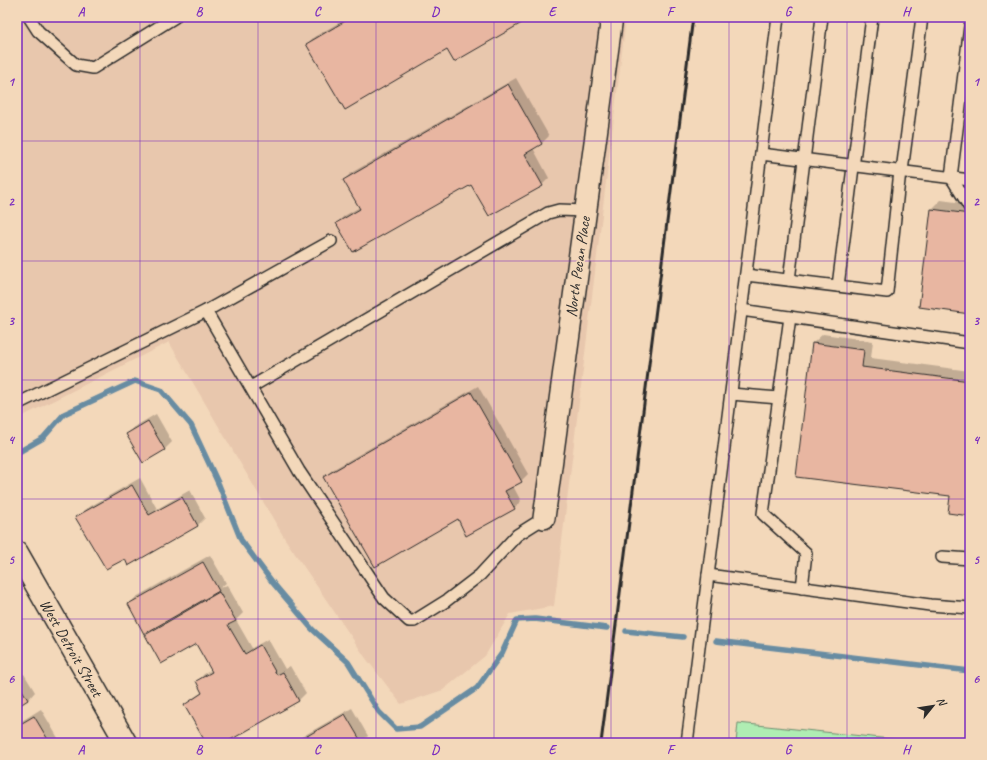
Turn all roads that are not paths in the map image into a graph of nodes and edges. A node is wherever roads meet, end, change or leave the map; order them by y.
1 (29, 17) edge
2 (175, 17) edge
3 (612, 17) edge
4 (778, 17) edge
5 (822, 17) edge
6 (872, 17) edge
7 (922, 17) edge
8 (970, 26) edge
9 (761, 154) junction
10 (804, 159) junction
11 (853, 165) junction
12 (901, 171) junction
13 (951, 177) junction
14 (970, 180) edge
15 (970, 208) edge
16 (585, 211) junction
17 (331, 241) dead end
18 (746, 275) junction
19 (789, 280) junction
20 (838, 286) junction
21 (741, 310) junction
22 (206, 311) junction
23 (790, 317) junction
24 (970, 343) edge
25 (251, 387) junction
26 (731, 394) junction
27 (779, 398) junction
28 (17, 404) edge
29 (544, 518) joint
30 (17, 552) edge
31 (942, 557) dead end
32 (970, 559) edge
33 (708, 575) junction
34 (802, 588) junction
35 (970, 608) edge
36 (126, 743) edge
37 (687, 743) edge

1 - 2 lane
3 - 16 street, North Pecan Place
4 - 9 lane
5 - 10 lane
6 - 11 lane
7 - 12 lane
8 - 13 lane
9 - 10 lane
9 - 18 lane
10 - 11 lane
10 - 19 lane
11 - 12 lane
11 - 20 lane
12 - 13 lane
12 - 20 lane
13 - 14 lane
13 - 15 lane
16 - 25 lane
16 - 29 street, North Pecan Place
17 - 22 lane
18 - 19 lane
18 - 21 lane
19 - 20 lane
21 - 23 lane
21 - 26 lane
22 - 25 lane
22 - 28 lane
23 - 24 lane
23 - 27 lane
25 - 29 lane
26 - 27 lane
26 - 33 lane
27 - 34 lane
30 - 36 street, West Detroit Street
31 - 32 lane
33 - 34 lane
33 - 37 lane
34 - 35 lane

